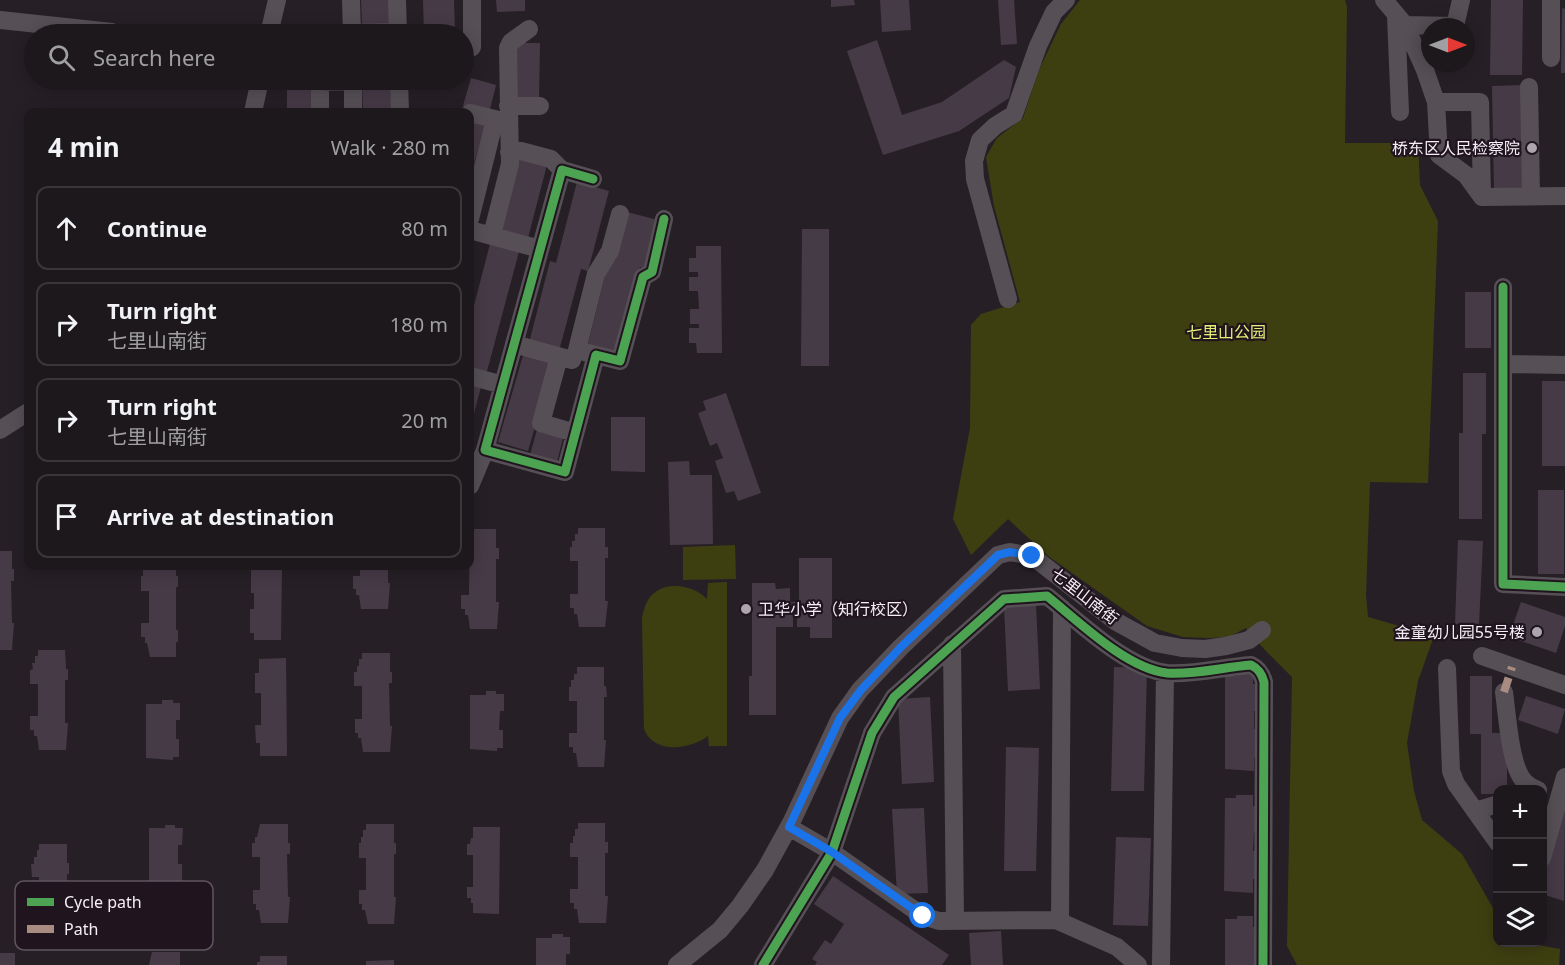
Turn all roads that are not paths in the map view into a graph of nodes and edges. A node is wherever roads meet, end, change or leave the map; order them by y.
1 (276, 0) edge
2 (351, 0) edge
3 (397, 0) edge
4 (472, 0) edge
5 (1066, 0) edge
6 (1461, 0) edge
7 (1551, 0) edge
8 (1395, 13) edge
9 (0, 20) edge
10 (37, 24) edge
11 (271, 24) edge
12 (352, 24) edge
13 (398, 24) edge
14 (472, 24) edge
15 (529, 29) dead end
16 (1551, 58) dead end
17 (1529, 87) dead end
18 (258, 90) edge
19 (320, 90) edge
20 (353, 90) edge
21 (399, 90) edge
22 (1436, 102) junction
23 (540, 106) dead end
24 (254, 108) edge
25 (320, 108) edge
26 (353, 108) edge
27 (400, 108) edge
28 (1400, 112) dead end
29 (474, 114) edge
30 (504, 116) junction
31 (509, 152) junction
32 (562, 170) junction
33 (593, 179) dead end
34 (1531, 196) junction
35 (1565, 196) edge
36 (1482, 197) junction
37 (474, 207) edge
38 (620, 214) dead end
39 (664, 219) dead end
40 (474, 231) edge
41 (492, 235) junction
42 (540, 249) junction
43 (1503, 287) dead end
44 (1008, 299) dead end
45 (514, 344) junction
46 (577, 350) junction
47 (596, 355) junction
48 (560, 357) junction
49 (1503, 364) junction
50 (1565, 365) edge
51 (474, 377) edge
52 (503, 385) junction
53 (24, 415) edge
54 (0, 430) edge
55 (576, 433) junction
56 (485, 450) junction
57 (474, 476) edge
58 (1565, 587) edge
59 (1062, 608) junction
60 (1262, 630) dead end
61 (952, 645) junction
62 (1482, 656) dead end
63 (1447, 668) dead end
64 (1165, 673) junction
65 (1565, 686) edge
66 (1504, 692) dead end
67 (1565, 777) edge
68 (1549, 793) edge
69 (1493, 805) edge
70 (1475, 811) junction
71 (789, 827) junction
72 (1494, 839) edge
73 (1544, 839) edge
74 (832, 852) junction
75 (955, 921) junction
76 (1060, 922) junction
77 (677, 965) edge
78 (763, 965) edge
79 (1138, 965) edge
80 (1161, 965) edge
81 (1263, 965) edge

1 - 11 street
2 - 12 street
3 - 13 street
4 - 14 street
5 - 44 street
6 - 8 street
7 - 16 street
8 - 22 street
8 - 28 street
9 - 10 street
15 - 30 street
17 - 34 street
18 - 24 street
19 - 25 street
20 - 26 street
21 - 27 street
22 - 36 street
22 - 36 street
23 - 30 street
29 - 30 street
30 - 31 street
30 - 37 street
31 - 32 street
31 - 41 street
32 - 33 street
32 - 42 street
34 - 35 street
34 - 36 street
38 - 46 street
39 - 47 street
40 - 41 street
41 - 42 street
42 - 45 street
43 - 49 street
45 - 48 street
45 - 52 street
46 - 47 street
46 - 48 street
47 - 55 street
48 - 55 street
49 - 50 street
49 - 58 street
51 - 52 street
52 - 56 street
53 - 54 street
55 - 56 street
56 - 57 street
59 - 61 street
59 - 64 street
59 - 76 street
60 - 71 street, 七里山南街
61 - 74 street
61 - 75 street
62 - 65 street
63 - 70 street
64 - 80 street
64 - 81 street
66 - 68 street
67 - 68 street
68 - 73 street
69 - 70 street
70 - 72 street
71 - 74 street
71 - 77 street, 七里山南街
74 - 75 street
74 - 78 street
75 - 76 street
76 - 79 street

